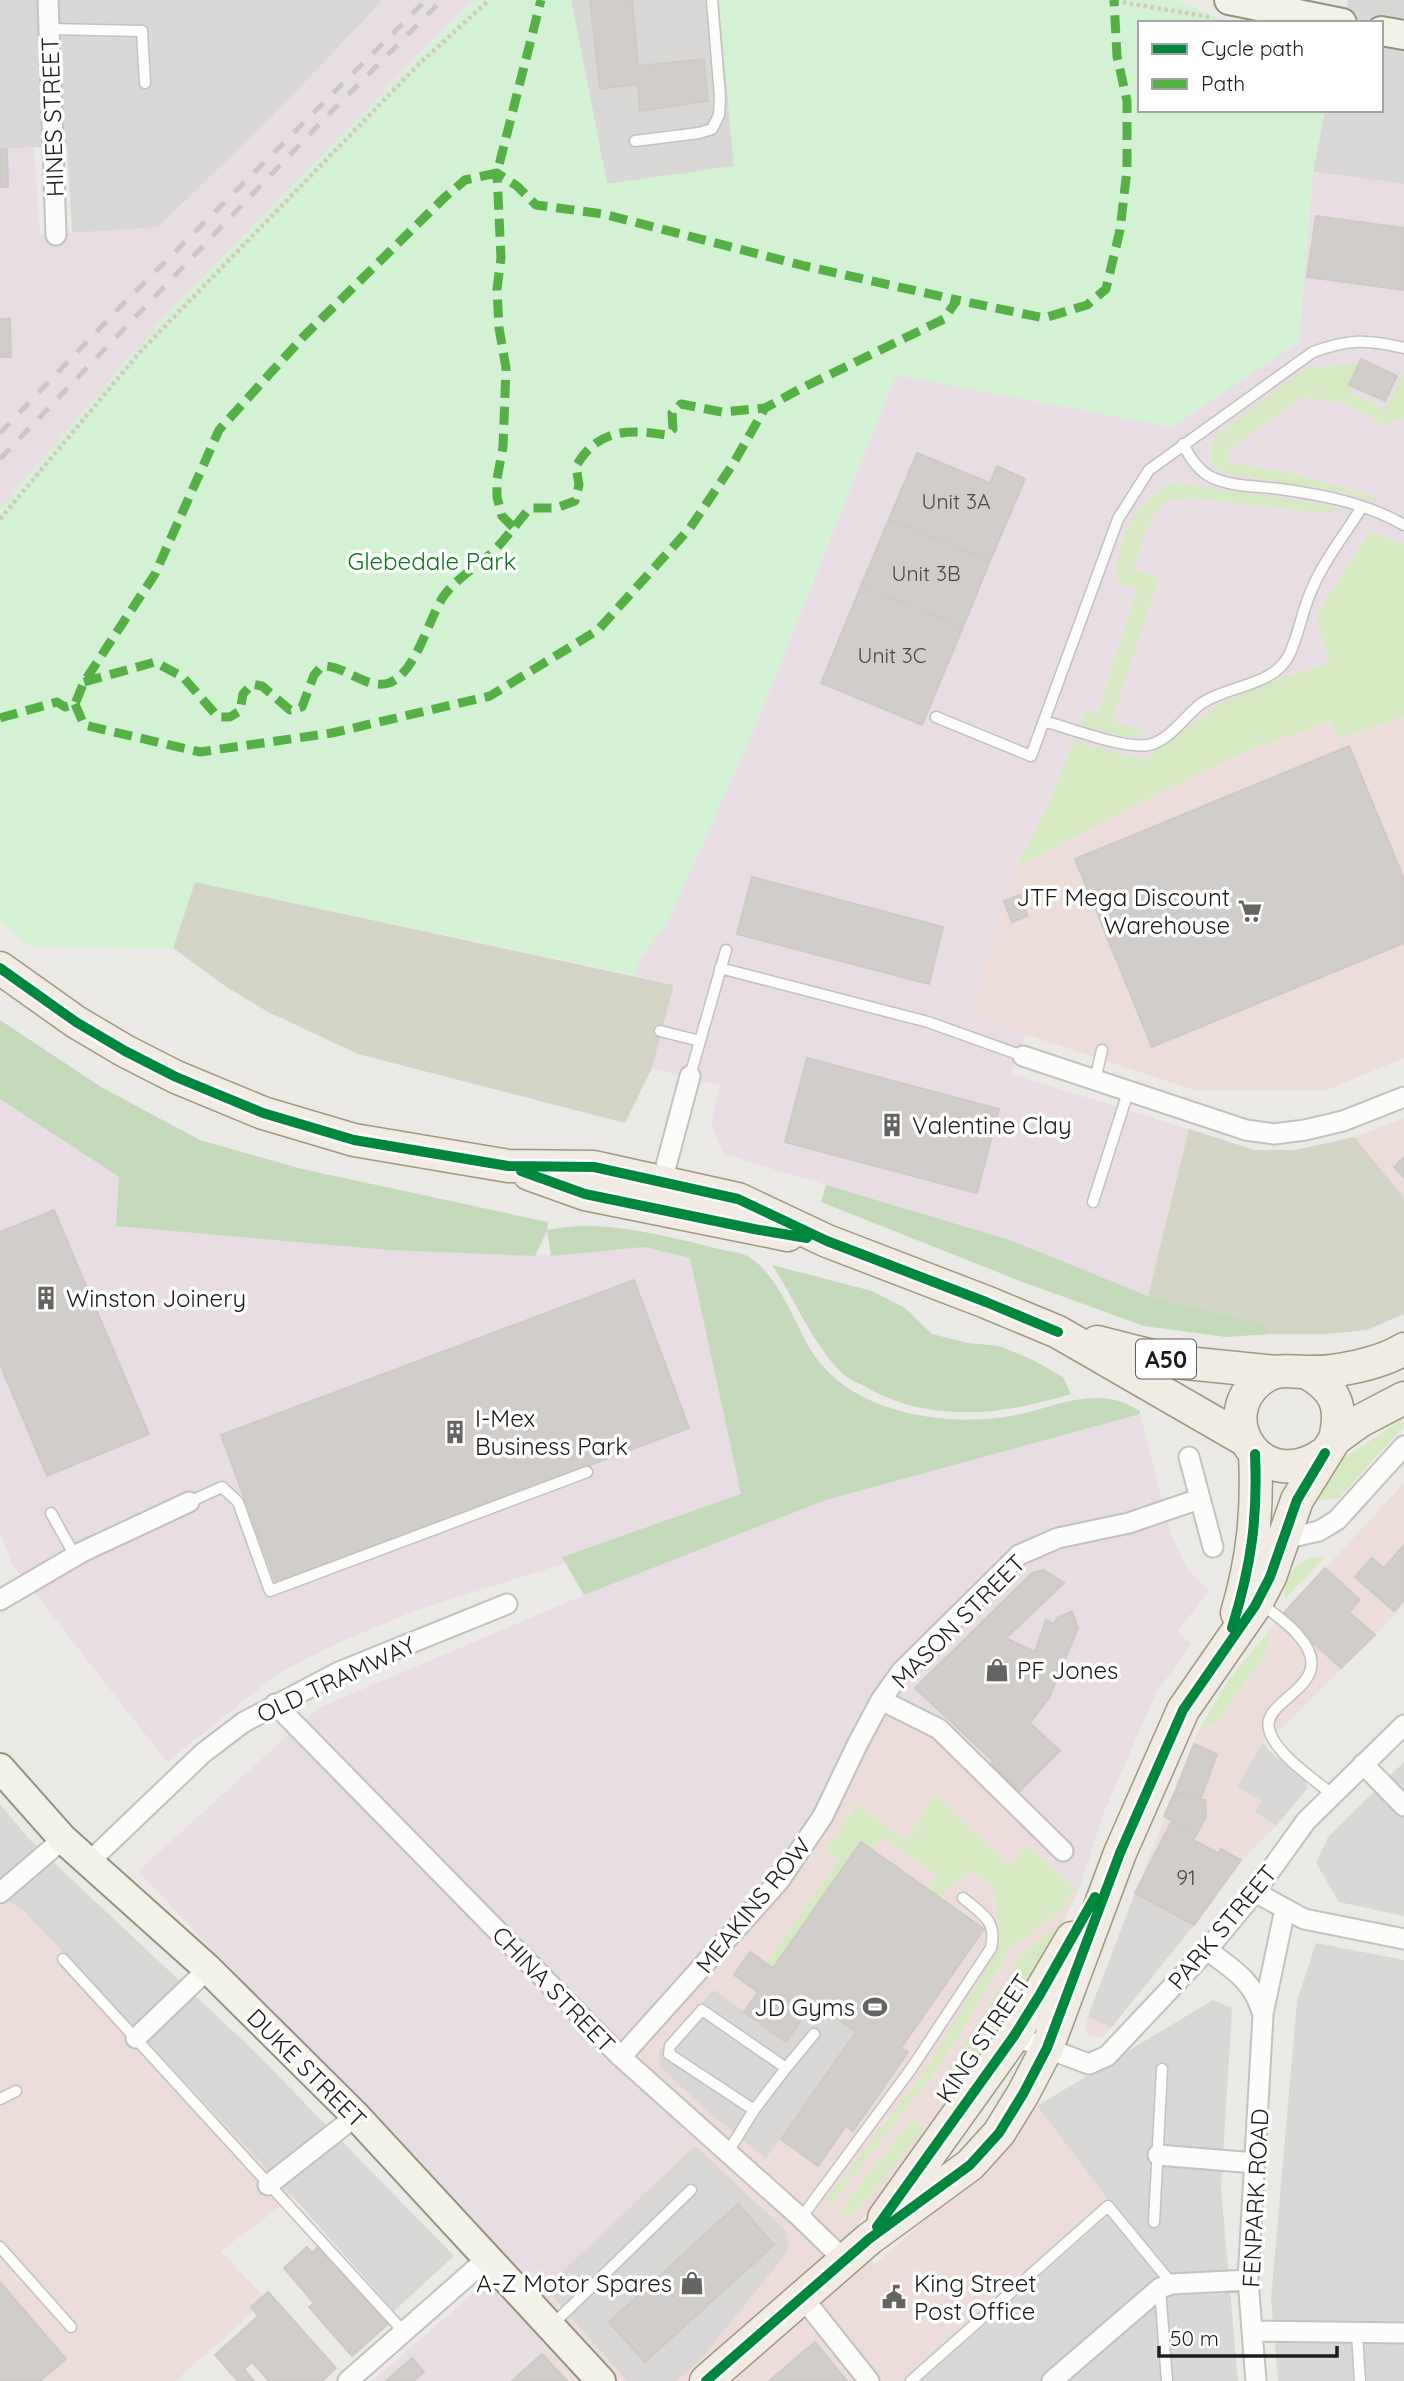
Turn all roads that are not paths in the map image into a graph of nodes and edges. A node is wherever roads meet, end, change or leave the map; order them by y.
1 (48, 0) edge
2 (712, 0) edge
3 (1238, 9) edge
4 (1327, 21) edge
5 (50, 29) junction
6 (1383, 31) edge
7 (1404, 35) edge
8 (145, 83) dead end
9 (635, 141) dead end
10 (56, 235) dead end
11 (1404, 348) edge
12 (1183, 444) junction
13 (1362, 507) junction
14 (1404, 525) edge
15 (936, 717) dead end
16 (1044, 721) junction
17 (726, 950) dead end
18 (0, 968) edge
19 (720, 968) junction
20 (660, 1031) dead end
21 (700, 1041) junction
22 (1102, 1050) dead end
23 (1023, 1056) joint
24 (690, 1076) joint
25 (1095, 1080) junction
26 (1128, 1092) junction
27 (1404, 1097) edge
28 (508, 1166) junction
29 (662, 1181) junction
30 (1093, 1202) dead end
31 (827, 1241) junction
32 (1058, 1332) junction
33 (1404, 1349) edge
34 (1291, 1372) junction
35 (1404, 1398) edge
36 (1330, 1446) junction
37 (1404, 1446) edge
38 (1250, 1447) junction
39 (1189, 1457) dead end
40 (587, 1472) dead end
41 (1199, 1499) junction
42 (189, 1503) joint
43 (51, 1513) dead end
44 (1284, 1539) junction
45 (1213, 1547) dead end
46 (75, 1556) junction
47 (0, 1600) edge
48 (1257, 1601) junction
49 (508, 1604) dead end
50 (1228, 1641) junction
51 (881, 1700) junction
52 (275, 1704) junction
53 (1404, 1725) edge
54 (1363, 1764) junction
55 (0, 1768) edge
56 (1333, 1795) junction
57 (1404, 1806) edge
58 (63, 1839) junction
59 (1063, 1851) dead end
60 (1121, 1853) junction
61 (88, 1863) junction
62 (1255, 1892) junction
63 (0, 1893) edge
64 (963, 1898) dead end
65 (1285, 1909) junction
66 (1404, 1939) edge
67 (1207, 1950) junction
68 (63, 1959) dead end
69 (208, 1969) junction
70 (1263, 2015) junction
71 (814, 2034) dead end
72 (1014, 2036) junction
73 (136, 2038) junction
74 (1047, 2048) junction
75 (621, 2057) junction
76 (786, 2068) junction
77 (1163, 2069) dead end
78 (16, 2091) dead end
79 (0, 2099) edge
80 (754, 2110) junction
81 (356, 2116) junction
82 (728, 2152) junction
83 (1158, 2155) junction
84 (1255, 2163) junction
85 (268, 2185) junction
86 (691, 2190) dead end
87 (801, 2218) junction
88 (1154, 2222) dead end
89 (869, 2239) junction
90 (0, 2246) edge
91 (489, 2257) junction
92 (845, 2261) junction
93 (1248, 2280) junction
94 (1166, 2286) junction
95 (803, 2298) junction
96 (551, 2327) junction
97 (71, 2328) dead end
98 (1252, 2331) junction
99 (404, 2332) junction
100 (1357, 2333) junction
101 (1404, 2333) edge
102 (348, 2381) edge
103 (601, 2381) edge
104 (706, 2381) edge
105 (869, 2381) edge
106 (911, 2381) edge
107 (1052, 2381) edge
108 (1167, 2381) edge
109 (1256, 2381) edge
110 (1360, 2381) edge

1 - 5 street, HINES STREET
2 - 9 lane
3 - 4 street
5 - 8 lane
5 - 10 street, HINES STREET
6 - 7 street
11 - 12 lane
12 - 13 lane
12 - 16 lane
13 - 14 lane
13 - 16 lane
15 - 16 lane
17 - 19 lane
18 - 28 main road, A50
19 - 21 lane
19 - 23 lane
20 - 21 lane
21 - 24 lane
22 - 25 lane
23 - 25 street
24 - 29 street
25 - 26 street
26 - 27 street
26 - 30 lane
28 - 29 main road, A50
28 - 31 main road, A50
29 - 31 main road, A50
31 - 32 main road, A50
32 - 34 main road, A50
32 - 38 main road, A50
33 - 34 main road, A50
34 - 36 main road, KING STREET
34 - 38 main road, KING STREET
35 - 36 main road, KING STREET / A50
36 - 38 main road, KING STREET / A50
36 - 44 main road, KING STREET
37 - 44 street
38 - 50 main road, KING STREET
39 - 41 street
40 - 42 lane
41 - 45 street
41 - 51 street, MASON STREET
42 - 46 street
43 - 46 lane
44 - 48 main road, KING STREET
46 - 47 street
48 - 50 main road, KING STREET
48 - 56 lane
49 - 52 street, OLD TRAMWAY
50 - 60 main road, KING STREET
51 - 59 street
51 - 75 street, MEAKINS ROW
52 - 61 street, OLD TRAMWAY
52 - 75 street, CHINA STREET
53 - 54 street, PARK STREET
54 - 56 street, PARK STREET
54 - 57 street
55 - 58 street, DUKE STREET
56 - 62 street, PARK STREET
58 - 61 street, DUKE STREET
58 - 63 street
60 - 72 main road, KING STREET
60 - 74 main road, KING STREET
61 - 69 street, DUKE STREET
62 - 65 street
62 - 67 street, PARK STREET
64 - 87 lane
65 - 66 street
65 - 70 street, FENPARK ROAD
67 - 70 street, FENPARK ROAD
67 - 74 street, PARK STREET
68 - 73 lane
69 - 73 street
69 - 81 street, DUKE STREET
70 - 84 street, FENPARK ROAD
71 - 76 lane
72 - 74 street, PARK STREET
72 - 89 main road, KING STREET
73 - 85 lane
74 - 89 main road, KING STREET
75 - 82 street, CHINA STREET
76 - 80 lane
76 - 80 lane
77 - 83 lane
78 - 79 lane
80 - 82 lane
81 - 85 street
81 - 91 street, DUKE STREET
82 - 87 street, CHINA STREET
83 - 84 street
83 - 88 lane
84 - 93 street, FENPARK ROAD
85 - 99 lane
86 - 96 lane
87 - 92 street, CHINA STREET
89 - 92 main road, KING STREET
90 - 97 lane
91 - 96 street, DUKE STREET
91 - 99 street
92 - 95 main road, KING STREET
93 - 94 street
93 - 98 street, FENPARK ROAD
94 - 106 lane
94 - 107 street
94 - 108 lane
95 - 104 main road, KING STREET
95 - 105 street
96 - 103 street, DUKE STREET
98 - 100 street
98 - 109 street, FENPARK ROAD
99 - 102 street
100 - 101 street
100 - 110 lane

